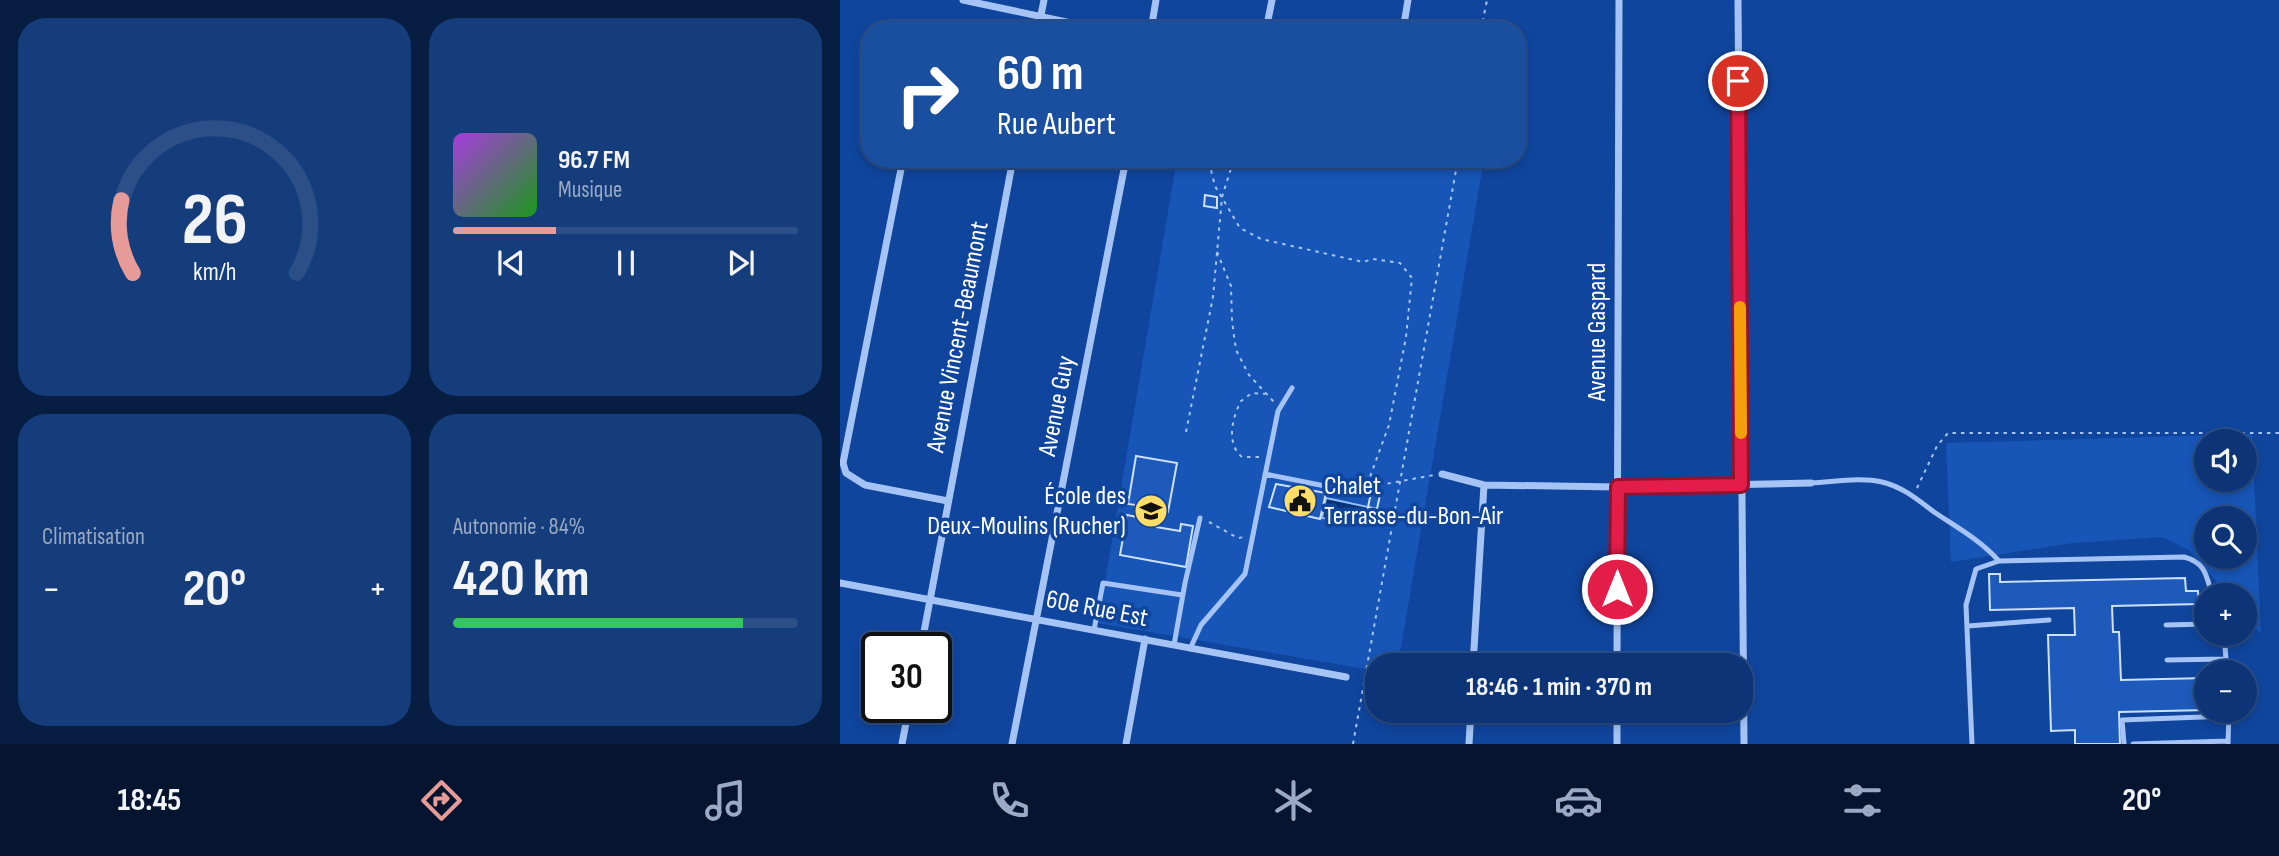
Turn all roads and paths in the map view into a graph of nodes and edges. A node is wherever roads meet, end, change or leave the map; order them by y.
1 (963, 0) edge
2 (1044, 0) edge
3 (1156, 0) edge
4 (1272, 0) edge
5 (1408, 0) edge
6 (1487, 0) edge
7 (1619, 0) edge
8 (1738, 0) edge
9 (1040, 18) junction
10 (1040, 21) edge
11 (1056, 21) edge
12 (1152, 21) edge
13 (1268, 21) edge
14 (1404, 21) edge
15 (1483, 21) edge
16 (901, 168) edge
17 (1011, 168) edge
18 (1124, 168) edge
19 (1210, 168) edge
20 (1231, 168) edge
21 (1456, 168) edge
22 (1222, 197) junction
23 (1217, 251) junction
24 (1292, 388) dead end
25 (1186, 432) dead end
26 (2279, 433) edge
27 (1270, 447) junction
28 (1265, 474) junction
29 (1442, 474) joint
30 (1401, 480) junction
31 (1811, 483) joint
32 (1483, 485) junction
33 (1741, 485) junction
34 (1618, 487) junction
35 (1365, 494) junction
36 (1914, 495) junction
37 (948, 501) junction
38 (1200, 518) joint
39 (1252, 537) junction
40 (1999, 562) junction
41 (840, 583) edge
42 (2209, 583) edge
43 (1182, 594) junction
44 (931, 600) junction
45 (1037, 618) junction
46 (2049, 620) dead end
47 (2194, 624) edge
48 (2166, 625) dead end
49 (1968, 626) junction
50 (1094, 629) junction
51 (924, 632) edge
52 (1144, 639) junction
53 (1174, 645) junction
54 (2225, 646) edge
55 (1190, 649) junction
56 (1474, 653) edge
57 (1617, 653) edge
58 (2226, 659) joint
59 (2167, 660) dead end
60 (1346, 677) dead end
61 (2194, 715) edge
62 (906, 723) edge
63 (1470, 723) edge
64 (1617, 723) edge
65 (2229, 723) edge
66 (2228, 742) edge
67 (902, 744) edge
68 (1012, 744) edge
69 (1126, 744) edge
70 (1353, 744) edge
71 (1469, 744) edge
72 (1617, 744) edge
73 (1744, 744) edge
74 (1972, 744) edge
75 (2124, 744) edge
76 (2133, 744) edge

1 - 9 street
2 - 9 street
3 - 12 street
4 - 13 street
5 - 14 street
6 - 15 path
7 - 34 street, Avenue Gaspard
8 - 33 street
9 - 10 street
9 - 11 street
16 - 37 street
17 - 37 street, Avenue Vincent-Beaumont
18 - 45 street, Avenue Guy
19 - 22 path
20 - 22 path
21 - 30 path
22 - 23 path
22 - 35 path
23 - 25 path
23 - 27 path
24 - 27 lane
26 - 36 path
27 - 28 lane
28 - 35 lane
28 - 39 lane
29 - 30 path
29 - 32 street
30 - 35 path
30 - 70 path
31 - 33 street
31 - 36 lane
32 - 34 street
32 - 56 street
33 - 34 street
33 - 73 street
34 - 57 street, Avenue Gaspard
36 - 40 lane
37 - 44 street, Avenue Vincent-Beaumont
38 - 39 path
38 - 43 lane
39 - 55 lane
40 - 42 lane
40 - 49 lane
41 - 44 street, 60e Rue Est
43 - 50 lane
43 - 53 lane
44 - 45 street, 60e Rue Est
44 - 51 street, Avenue Vincent-Beaumont
45 - 50 street, 60e Rue Est
45 - 68 street, Avenue Guy
46 - 49 lane
47 - 48 lane
49 - 74 lane
50 - 52 street, 60e Rue Est
52 - 53 street, 60e Rue Est
52 - 69 street
53 - 55 street, 60e Rue Est
54 - 58 lane
55 - 60 street, 60e Rue Est
58 - 59 lane
61 - 75 lane
62 - 67 street
63 - 71 street
64 - 72 street
65 - 66 lane
66 - 76 lane

